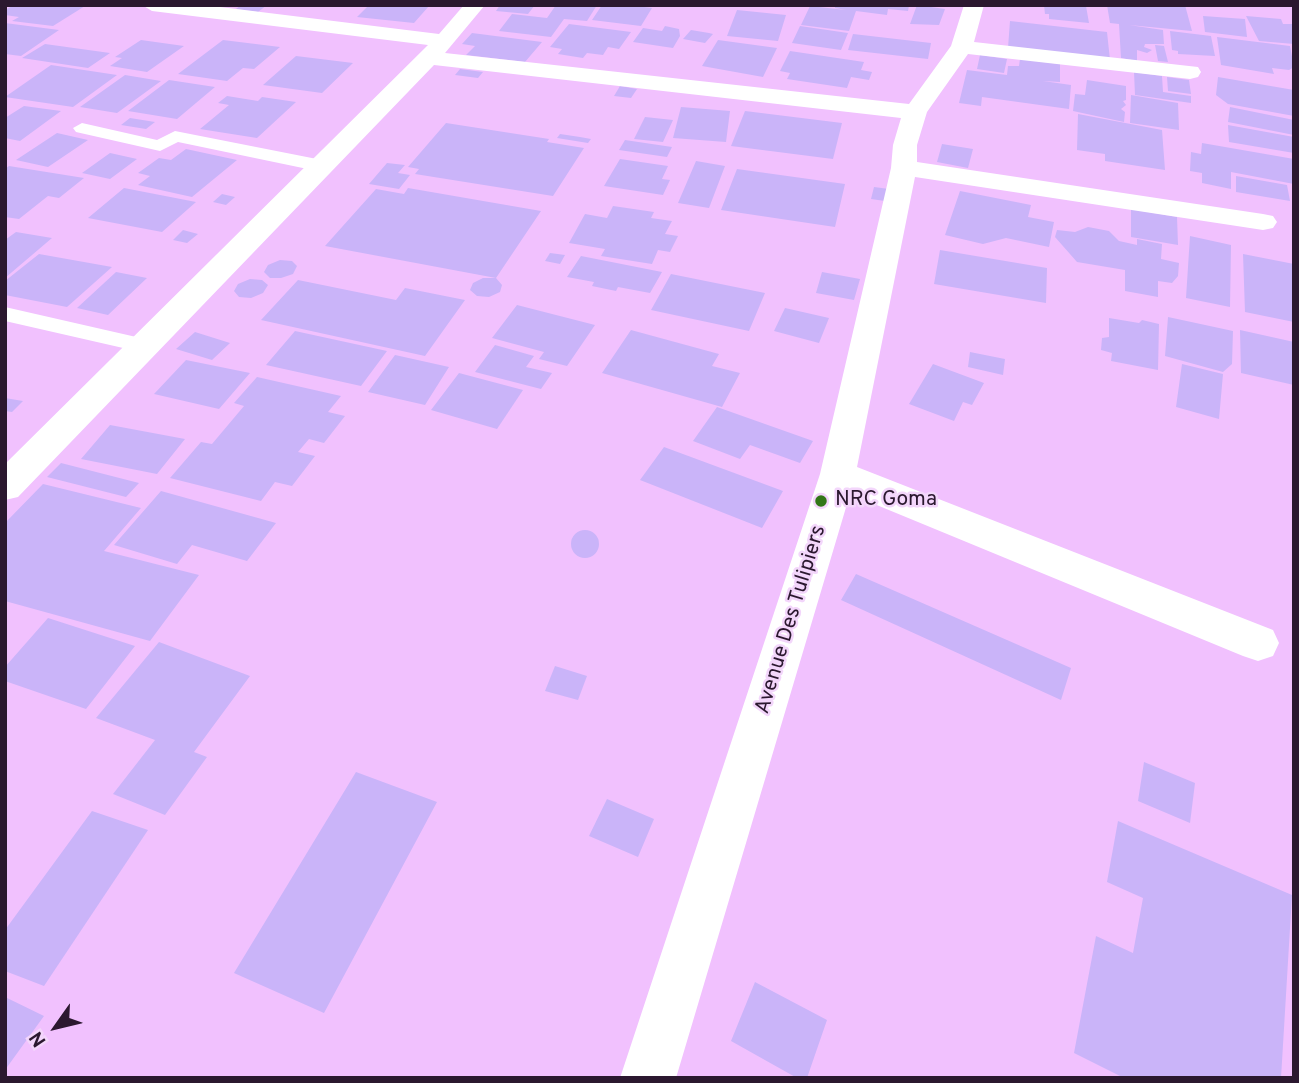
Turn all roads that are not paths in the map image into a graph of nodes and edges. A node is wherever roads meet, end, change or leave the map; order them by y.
1 (152, 5) edge
2 (475, 5) edge
3 (974, 5) edge
4 (962, 47) junction
5 (437, 49) junction
6 (1190, 72) dead end
7 (915, 112) junction
8 (82, 128) dead end
9 (322, 166) junction
10 (904, 168) junction
11 (1263, 222) dead end
12 (5, 314) edge
13 (145, 346) junction
14 (838, 474) junction
15 (5, 487) edge
16 (1258, 643) dead end
17 (649, 1078) edge

1 - 5 street
2 - 5 street
3 - 4 street, Avenue Des Tulipiers
4 - 6 street
4 - 7 street, Avenue Des Tulipiers
5 - 7 street
5 - 9 street
7 - 10 street, Avenue Des Tulipiers
8 - 9 lane
9 - 13 street
10 - 11 street
10 - 14 street, Avenue Des Tulipiers
12 - 13 lane
13 - 15 street
14 - 16 street
14 - 17 street, Avenue Des Tulipiers

